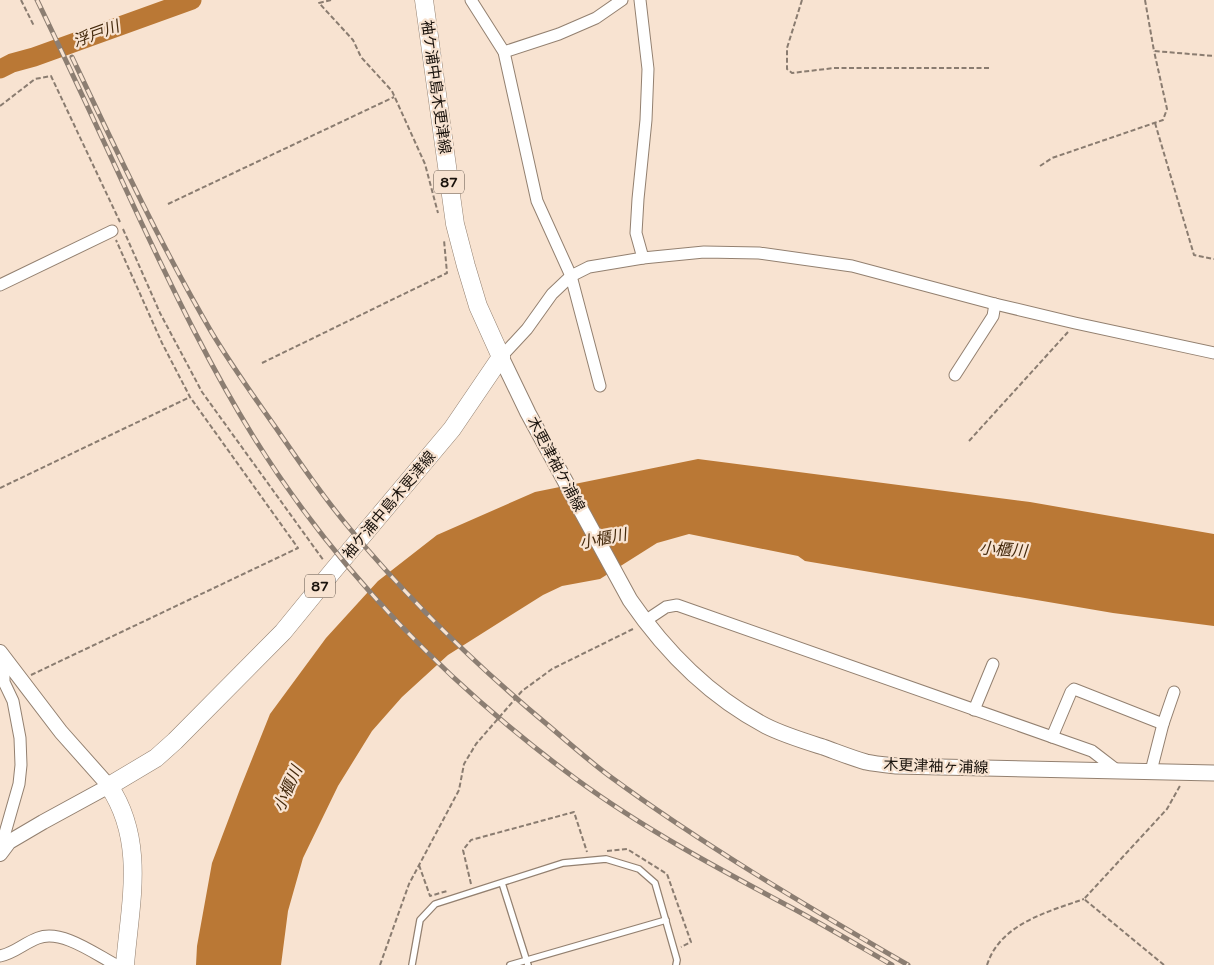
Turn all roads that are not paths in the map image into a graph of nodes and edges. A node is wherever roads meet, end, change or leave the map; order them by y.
1 (424, 0) edge
2 (471, 0) edge
3 (622, 0) edge
4 (640, 0) edge
5 (504, 52) junction
6 (112, 231) road end
7 (643, 258) junction
8 (571, 276) junction
9 (0, 285) edge
10 (995, 304) junction
11 (1214, 353) edge
12 (501, 357) junction
13 (955, 375) dead end
14 (600, 386) dead end
15 (645, 621) junction
16 (2, 656) edge
17 (993, 664) dead end
18 (2, 683) edge
19 (1174, 692) dead end
20 (974, 710) junction
21 (1163, 724) junction
22 (1052, 737) junction
23 (1118, 770) junction
24 (1151, 771) junction
25 (1214, 773) edge
26 (109, 786) junction
27 (4, 841) edge
28 (0, 854) edge
29 (502, 883) junction
30 (666, 920) junction
31 (0, 956) edge
32 (528, 962) edge
33 (116, 965) edge
34 (125, 965) edge
35 (412, 965) edge
36 (510, 965) edge
37 (676, 965) edge

1 - 12 main road, 袖ケ浦中島木更津線 / 87
2 - 5 street
3 - 5 street
4 - 7 street
5 - 8 street
6 - 9 street
7 - 8 street
7 - 10 street
8 - 12 street
8 - 14 street
10 - 11 street
10 - 13 street
12 - 15 main road, 木更津袖ケ浦線
12 - 26 main road, 袖ケ浦中島木更津線 / 87
15 - 20 street
15 - 23 main road, 木更津袖ヶ浦線
16 - 18 street
16 - 26 street
17 - 20 street
18 - 27 street
19 - 21 street
20 - 22 street
21 - 22 street
21 - 24 street
22 - 23 street
23 - 24 main road, 木更津袖ヶ浦線
24 - 25 main road, 木更津袖ヶ浦線
26 - 27 street
26 - 34 main road
27 - 28 street
29 - 30 lane
29 - 32 lane
29 - 35 lane
30 - 32 lane
30 - 37 lane
31 - 33 street
32 - 36 lane

